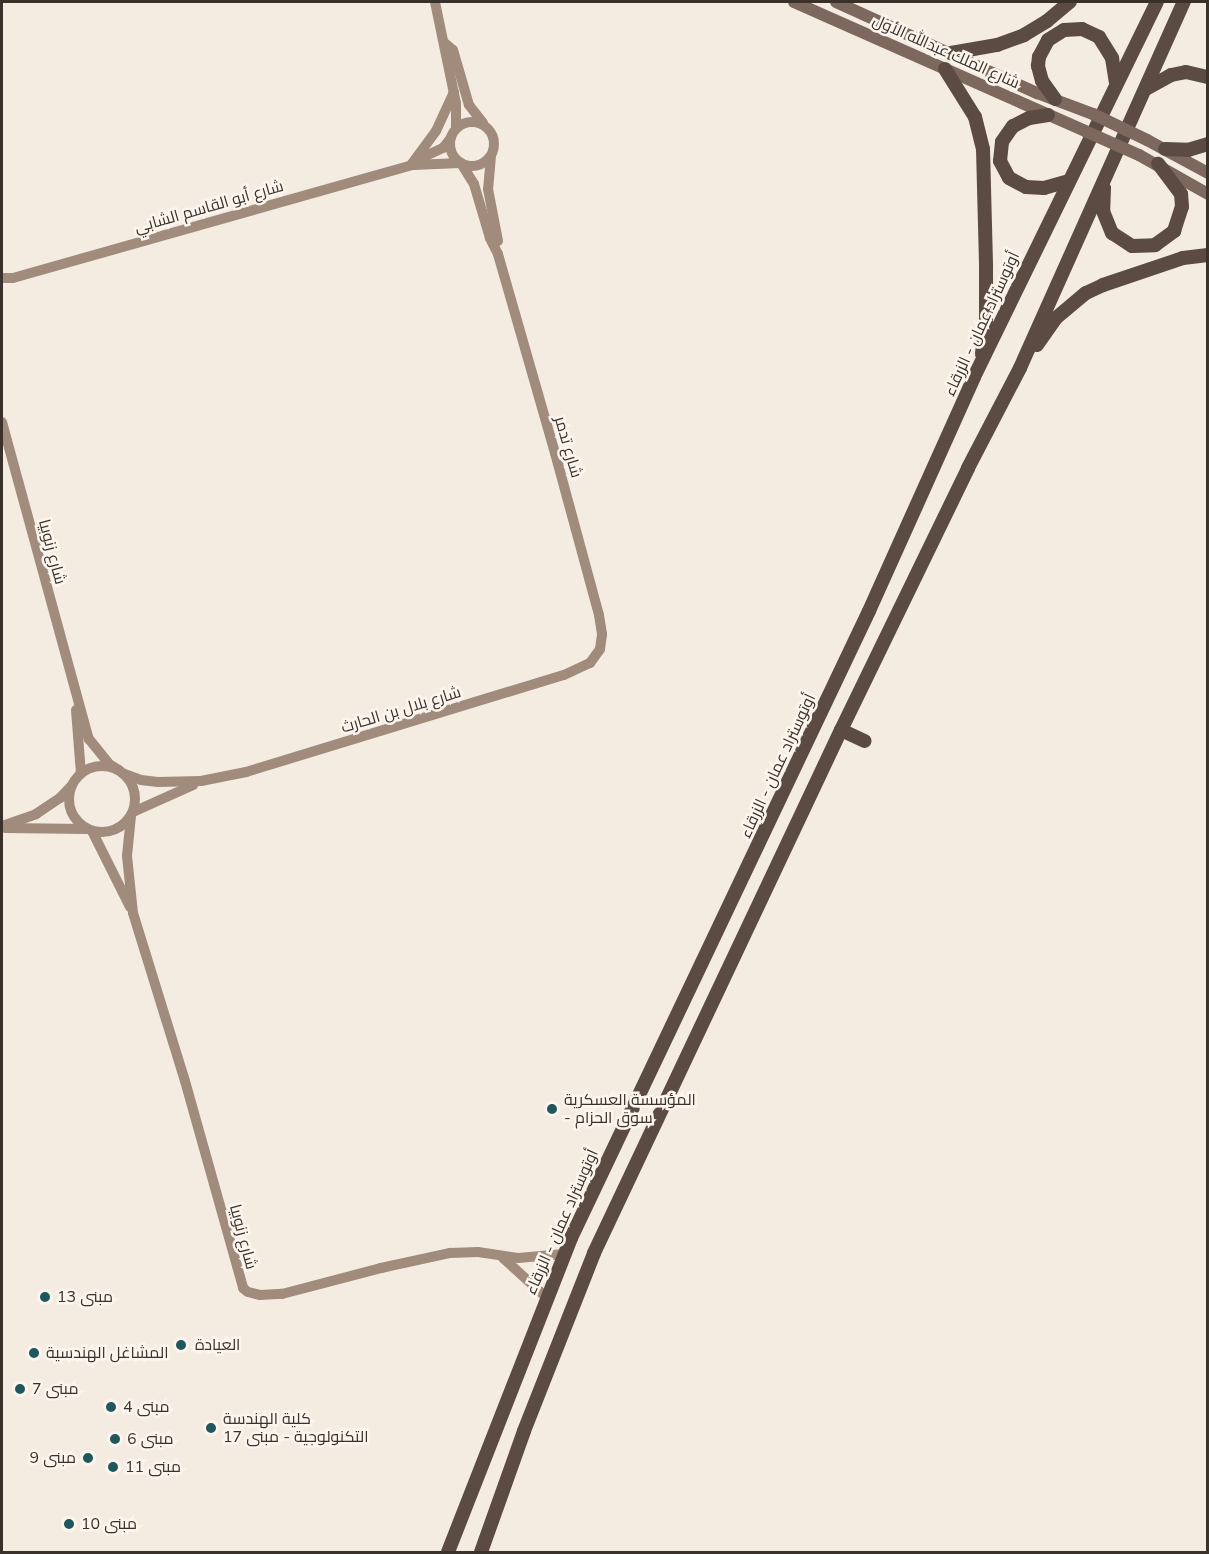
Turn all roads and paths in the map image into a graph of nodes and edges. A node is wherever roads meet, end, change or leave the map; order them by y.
1 (435, 2) edge
2 (795, 2) edge
3 (836, 2) edge
4 (1070, 2) edge
5 (1157, 2) edge
6 (1184, 2) edge
7 (818, 6) edge
8 (446, 44) junction
9 (951, 53) junction
10 (945, 69) junction
11 (1208, 77) edge
12 (1116, 84) junction
13 (1145, 90) junction
14 (454, 92) junction
15 (1055, 99) junction
16 (1048, 115) junction
17 (484, 124) junction
18 (456, 128) junction
19 (450, 139) junction
20 (1208, 144) edge
21 (1166, 149) junction
22 (491, 156) junction
23 (460, 163) junction
24 (1158, 164) junction
25 (412, 165) junction
26 (1208, 173) edge
27 (1104, 179) junction
28 (1068, 181) junction
29 (1208, 194) edge
30 (498, 254) junction
31 (1208, 255) edge
32 (2, 278) edge
33 (13, 278) junction
34 (2, 286) edge
35 (981, 362) junction
36 (1020, 368) junction
37 (2, 422) edge
38 (600, 649) joint
39 (75, 689) junction
40 (841, 730) junction
41 (864, 741) dead end
42 (120, 772) junction
43 (78, 778) junction
44 (201, 781) junction
45 (158, 782) junction
46 (157, 800) junction
47 (132, 814) junction
48 (2, 827) edge
49 (89, 830) junction
50 (133, 913) junction
51 (564, 1254) junction
52 (503, 1258) junction
53 (546, 1297) junction
54 (448, 1552) edge
55 (481, 1552) edge

1 - 8 street
2 - 7 main road, شارع الملك عبدالله الأول
3 - 9 main road, شارع الملك عبدالله الأول
4 - 9 highway
5 - 12 highway, أوتوستراد عمان - الزرقاء
6 - 13 highway
7 - 10 main road, شارع الملك عبدالله الأول
8 - 14 street
8 - 17 street
9 - 15 main road, شارع الملك عبدالله الأول
10 - 16 main road, شارع الملك عبدالله الأول
10 - 35 highway
11 - 13 highway
12 - 15 highway
12 - 28 highway, أوتوستراد عمان - الزرقاء
13 - 27 highway
14 - 18 street
14 - 25 street
15 - 21 main road, شارع الملك عبدالله الأول, bridge
16 - 24 main road, شارع الملك عبدالله الأول, bridge
16 - 28 highway
17 - 18 street
17 - 22 street
18 - 19 street
19 - 23 street
19 - 25 street, شارع أبو القاسم الشابي
20 - 21 highway
21 - 26 main road, شارع الملك عبدالله الأول
22 - 23 street
22 - 30 street, شارع تدمر
23 - 25 street, شارع أبو القاسم الشابي
23 - 30 street, شارع تدمر
24 - 27 highway
24 - 29 main road, شارع الملك عبدالله الأول
25 - 33 street, شارع أبو القاسم الشابي
27 - 36 highway
28 - 35 highway, أوتوستراد عمان - الزرقاء
30 - 38 street, شارع تدمر
31 - 36 highway
32 - 33 street, شارع أبو القاسم الشابي
33 - 34 street, شارع أبو القاسم الشابي
35 - 51 highway, أوتوستراد عمان - الزرقاء
36 - 40 highway
37 - 39 street, شارع زنوبيا
38 - 44 street, شارع بلال بن الحارث
39 - 42 street, شارع زنوبيا
39 - 43 street, شارع زنوبيا
40 - 41 highway
40 - 55 highway
42 - 43 street
42 - 45 street, شارع بلال بن الحارث
42 - 47 street
43 - 48 street
43 - 49 street
44 - 45 street, شارع بلال بن الحارث
44 - 46 street, شارع بلال بن الحارث
45 - 46 street
46 - 47 street, شارع بلال بن الحارث
47 - 49 street
47 - 50 street, شارع زنوبيا
48 - 49 street
49 - 50 street, شارع زنوبيا
50 - 52 street, شارع زنوبيا
51 - 52 street, شارع زنوبيا
51 - 53 highway, أوتوستراد عمان - الزرقاء
52 - 53 street
53 - 54 highway, أوتوستراد عمان - الزرقاء

